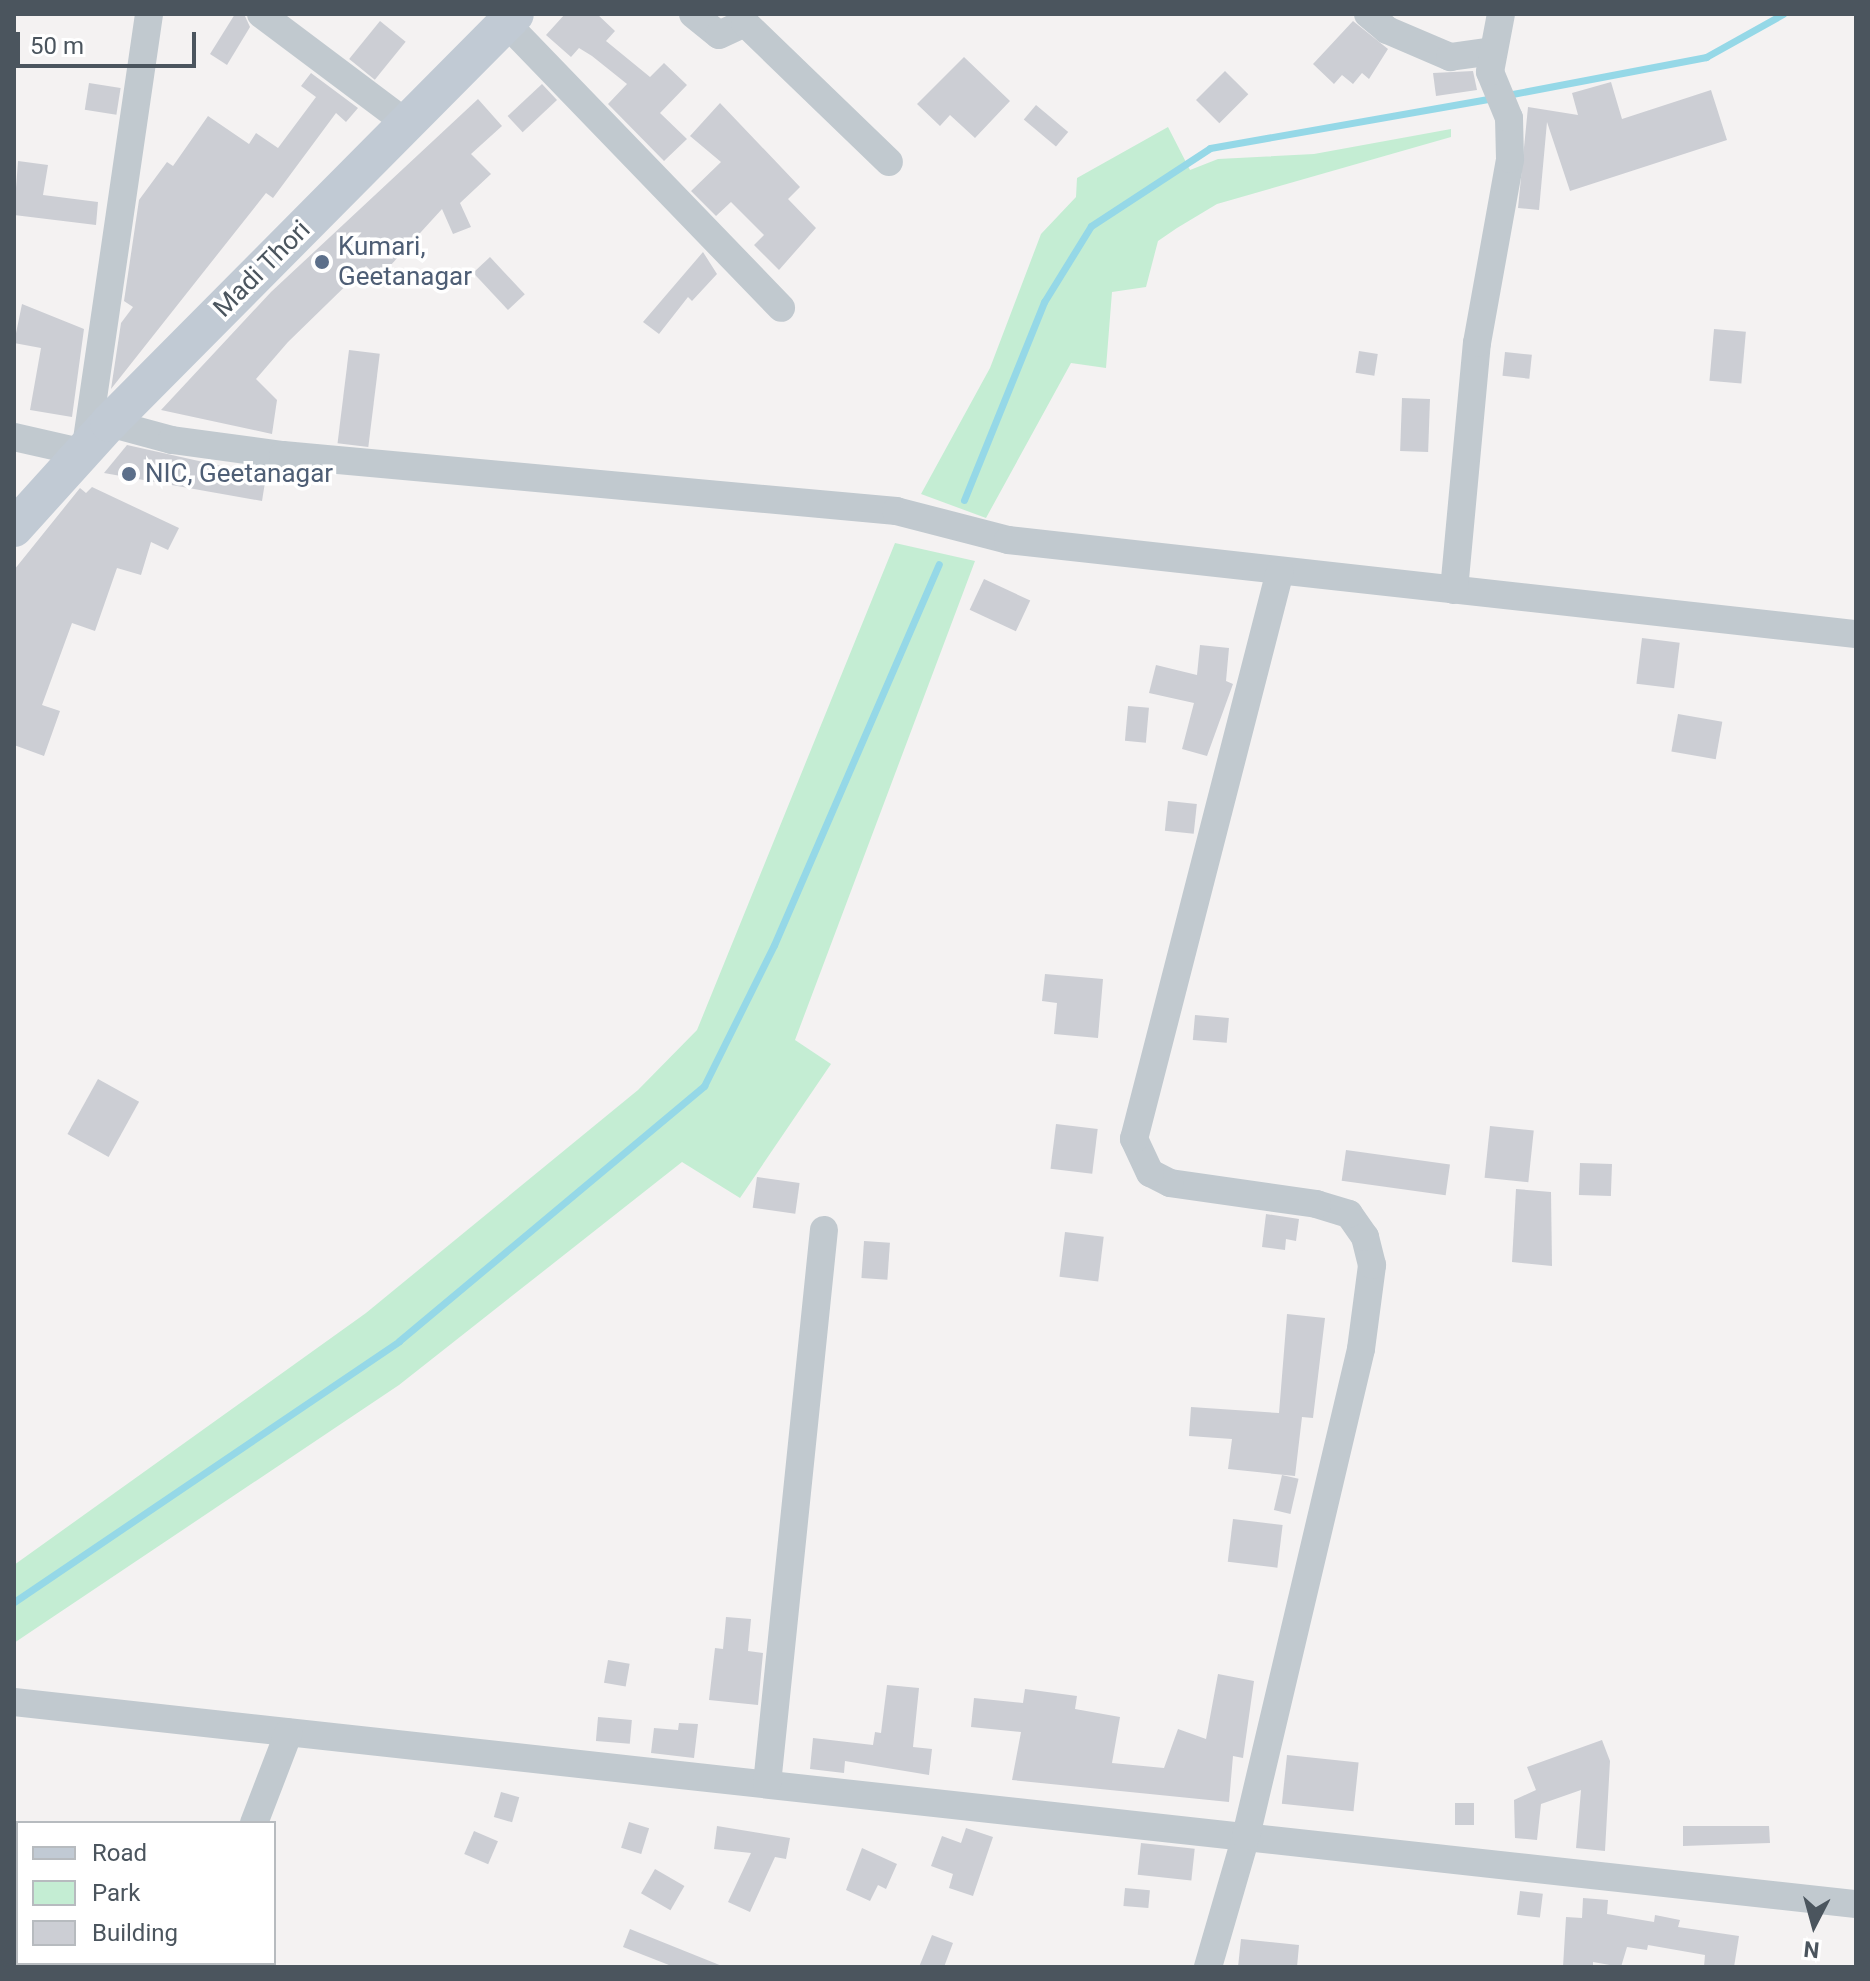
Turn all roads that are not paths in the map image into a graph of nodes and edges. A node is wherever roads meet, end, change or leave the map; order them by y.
1 (149, 14) edge
2 (261, 14) edge
3 (693, 14) edge
4 (1368, 14) edge
5 (1501, 14) edge
6 (510, 18) edge
7 (1492, 62) junction
8 (406, 123) junction
9 (889, 162) dead end
10 (781, 308) dead end
11 (109, 423) junction
12 (14, 437) edge
13 (85, 453) junction
14 (14, 528) edge
15 (1280, 571) junction
16 (1454, 590) junction
17 (1856, 634) edge
18 (824, 1230) dead end
19 (14, 1702) edge
20 (289, 1732) junction
21 (767, 1784) junction
22 (255, 1821) edge
23 (1246, 1836) junction
24 (1856, 1904) edge
25 (1208, 1967) edge

1 - 13 street
2 - 8 street
3 - 9 street
4 - 7 street
5 - 7 street
6 - 8 main road, Madi Thori
6 - 10 street
7 - 16 street
8 - 11 main road, Madi Thori
11 - 13 main road, Madi Thori
11 - 15 street
12 - 13 street
13 - 14 main road, Madi Thori
15 - 16 street
15 - 23 street
16 - 17 street
18 - 21 street
19 - 20 street
20 - 21 street
20 - 22 street
21 - 23 street
23 - 24 street
23 - 25 street

